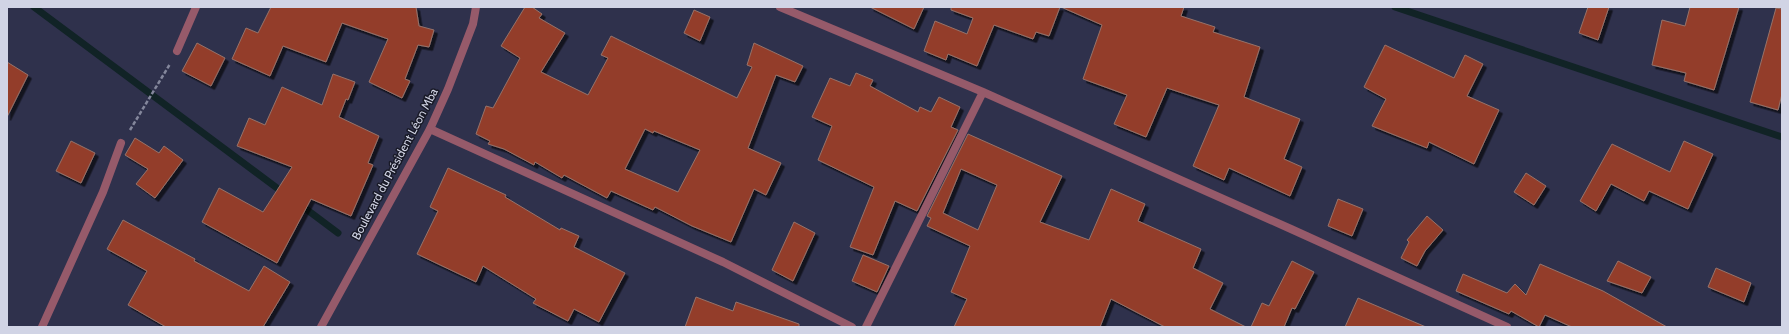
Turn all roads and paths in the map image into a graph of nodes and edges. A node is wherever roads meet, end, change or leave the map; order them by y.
1 (196, 7) edge
2 (476, 7) edge
3 (780, 7) edge
4 (177, 51) dead end
5 (161, 81) dead end
6 (983, 92) junction
7 (139, 118) dead end
8 (430, 129) junction
9 (121, 143) dead end
10 (42, 327) edge
11 (320, 327) edge
12 (852, 327) edge
13 (866, 327) edge
14 (1507, 327) edge

1 - 4 street
2 - 8 street, Boulevard du Président Léon Mba
3 - 6 street
5 - 7 path
6 - 13 street
6 - 14 street
8 - 11 street, Boulevard du Président Léon Mba
8 - 12 street
9 - 10 street

